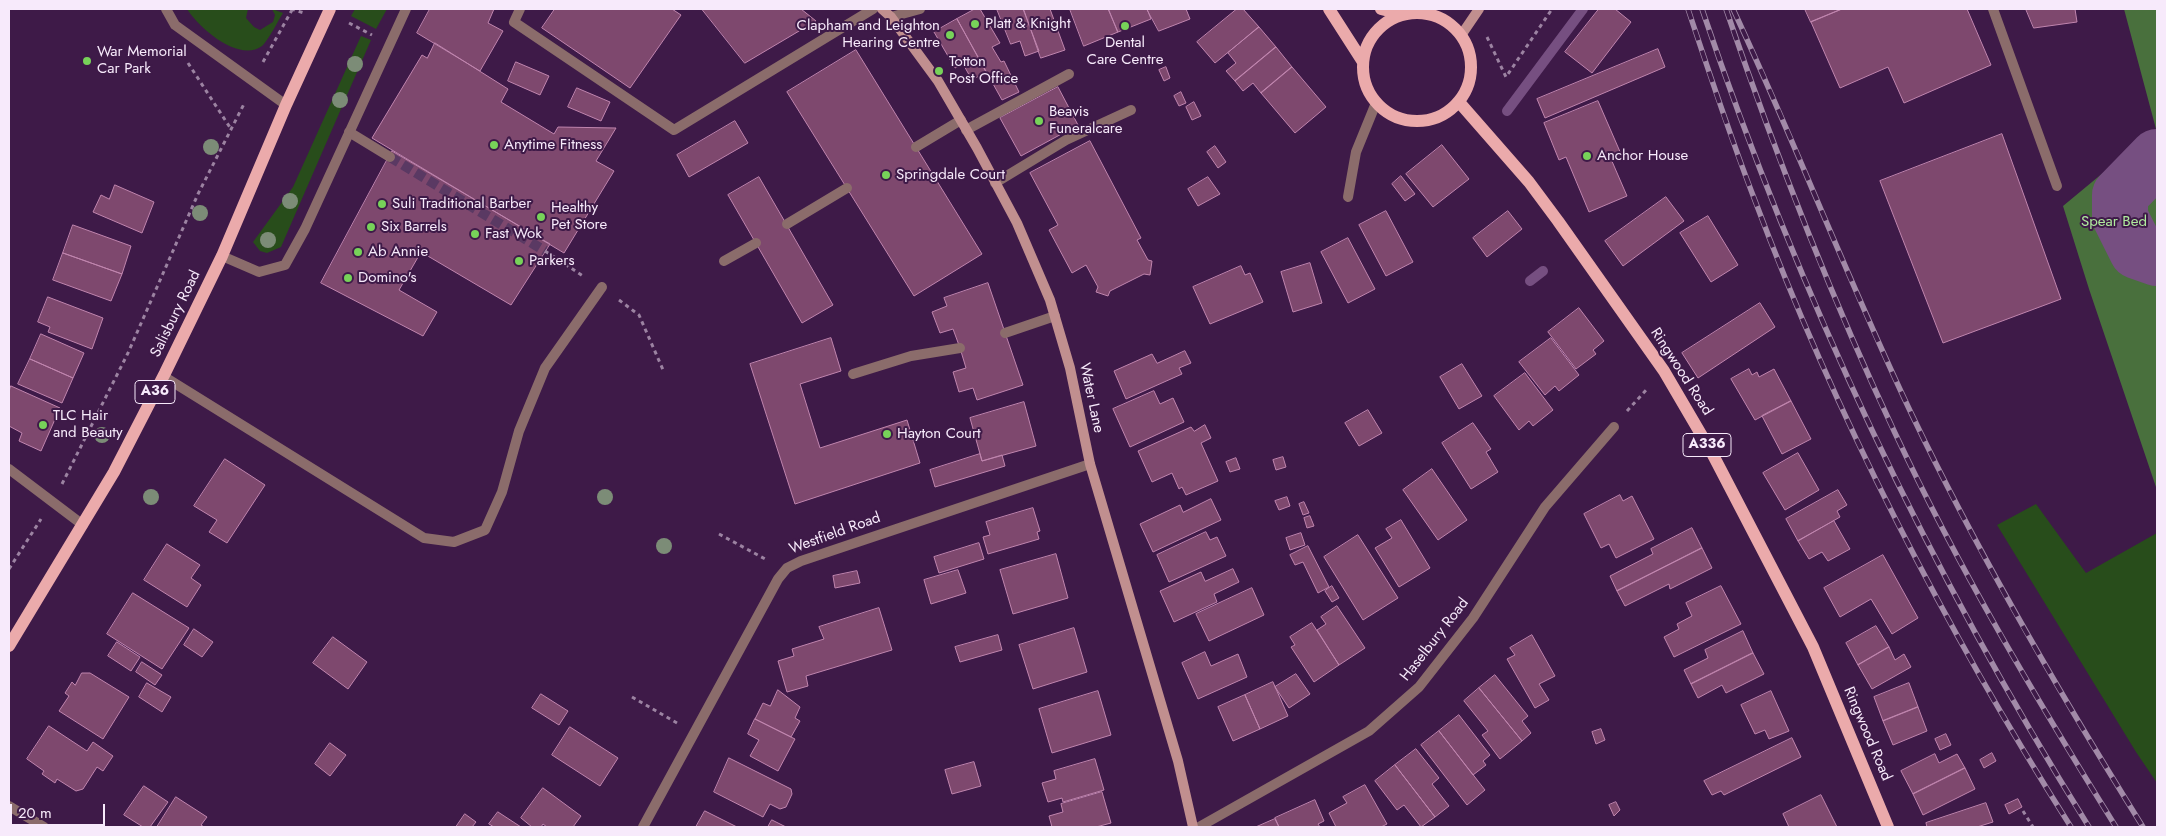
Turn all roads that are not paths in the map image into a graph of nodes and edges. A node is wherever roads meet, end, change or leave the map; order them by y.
1 (166, 9) edge
2 (406, 9) edge
3 (520, 9) edge
4 (874, 9) edge
5 (882, 9) edge
6 (920, 9) edge
7 (1329, 9) edge
8 (1382, 9) edge
9 (1993, 9) edge
10 (1478, 12) edge
11 (328, 14) edge
12 (1400, 14) junction
13 (891, 17) junction
14 (1462, 34) junction
15 (1363, 62) junction
16 (1069, 74) dead end
17 (1376, 102) junction
18 (1459, 102) junction
19 (286, 105) junction
20 (1131, 110) dead end
21 (961, 120) junction
22 (966, 130) junction
23 (349, 132) junction
24 (916, 147) dead end
25 (390, 156) tunnel mouth
26 (995, 183) junction
27 (2057, 186) dead end
28 (847, 188) dead end
29 (1348, 197) dead end
30 (787, 224) dead end
31 (756, 244) dead end
32 (222, 256) junction
33 (724, 261) dead end
34 (602, 288) road end
35 (1055, 316) junction
36 (1006, 333) dead end
37 (960, 348) dead end
38 (853, 374) dead end
39 (163, 376) junction
40 (1614, 427) road end
41 (1090, 464) junction
42 (9, 469) edge
43 (83, 525) junction
44 (9, 646) edge
45 (9, 806) edge
46 (44, 827) edge
47 (643, 827) edge
48 (1194, 827) edge
49 (1199, 827) edge
50 (1888, 827) edge

1 - 19 street
2 - 23 street
3 - 4 street
5 - 13 street, Water Lane
6 - 13 street
7 - 15 main road
8 - 12 main road
9 - 27 street
10 - 14 street
11 - 19 main road, Salisbury Road / A36
12 - 14 main road
12 - 15 main road
13 - 21 street, Water Lane
14 - 18 main road
15 - 17 main road
16 - 22 street
17 - 18 main road
17 - 29 street
18 - 50 main road, Ringwood Road / A336
19 - 32 main road, Salisbury Road / A36
20 - 26 street
21 - 22 street, Water Lane
21 - 24 street
22 - 26 street, Water Lane
23 - 25 street
23 - 32 street
26 - 35 street, Water Lane
28 - 30 street
31 - 33 street
32 - 39 main road, Salisbury Road / A36
34 - 39 street
35 - 36 street
35 - 41 street, Water Lane
37 - 38 street
39 - 43 main road, Salisbury Road / A36
40 - 49 street, Haselbury Road
41 - 47 street, Westfield Road
41 - 48 street, Water Lane
42 - 43 street
43 - 44 main road, Salisbury Road / A36
45 - 46 street

